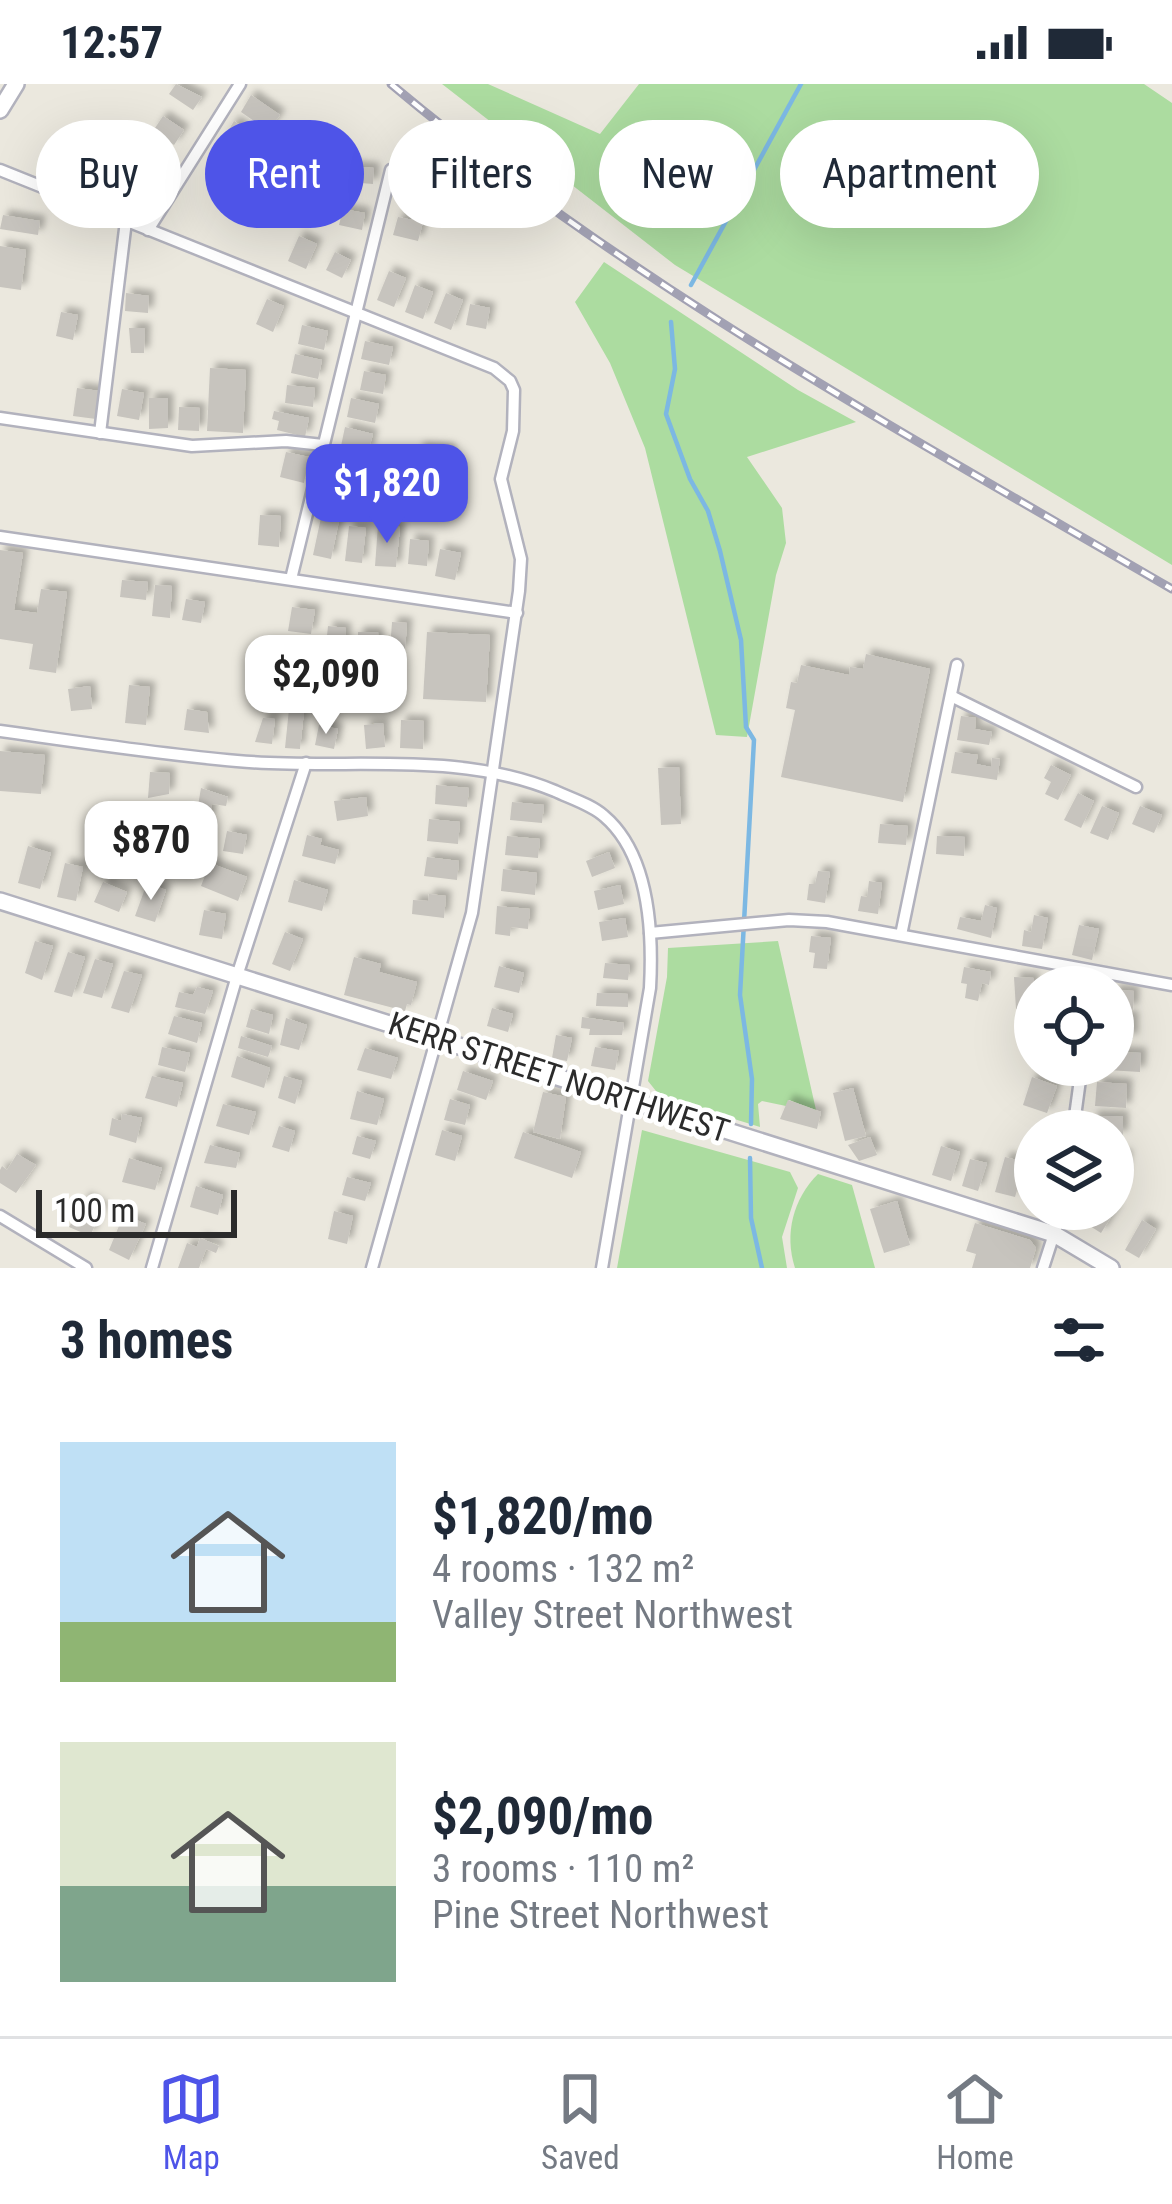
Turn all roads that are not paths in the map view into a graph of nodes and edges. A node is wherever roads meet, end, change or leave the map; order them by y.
1 (16, 84) edge
2 (240, 84) edge
3 (0, 110) edge
4 (0, 170) edge
5 (388, 182) edge
6 (36, 185) edge
7 (125, 228) edge
8 (143, 228) edge
9 (148, 230) junction
10 (355, 312) junction
11 (0, 418) edge
12 (100, 433) junction
13 (323, 445) junction
14 (0, 537) edge
15 (291, 579) junction
16 (517, 613) junction
17 (957, 665) dead end
18 (951, 696) junction
19 (0, 731) edge
20 (306, 763) junction
21 (493, 770) junction
22 (1136, 787) dead end
23 (0, 901) edge
24 (650, 933) junction
25 (901, 935) junction
26 (1064, 966) edge
27 (237, 976) junction
28 (1134, 979) edge
29 (1172, 986) edge
30 (437, 1038) junction
31 (630, 1101) junction
32 (0, 1216) edge
33 (1055, 1230) edge
34 (1054, 1234) junction
35 (86, 1268) edge
36 (152, 1268) edge
37 (372, 1268) edge
38 (602, 1268) edge
39 (1043, 1268) edge
40 (1111, 1268) edge

1 - 3 street
2 - 9 street
4 - 6 street
5 - 10 street
7 - 12 street
8 - 9 street
9 - 10 street
10 - 13 street
10 - 16 street
11 - 12 street
12 - 13 street
13 - 15 street
14 - 15 street
15 - 16 street
16 - 21 street
17 - 18 street
18 - 22 street
18 - 25 street
19 - 20 street
20 - 21 street
20 - 27 street
21 - 24 street
21 - 30 street
23 - 27 street, KERR STREET NORTHWEST
24 - 25 street
24 - 31 street
25 - 26 street
27 - 30 street, KERR STREET NORTHWEST
27 - 36 street
28 - 29 street
30 - 31 street, KERR STREET NORTHWEST
30 - 37 street
31 - 34 street, KERR STREET NORTHWEST
31 - 38 street
32 - 35 street
33 - 34 street
34 - 39 street
34 - 40 street, KERR STREET NORTHWEST

